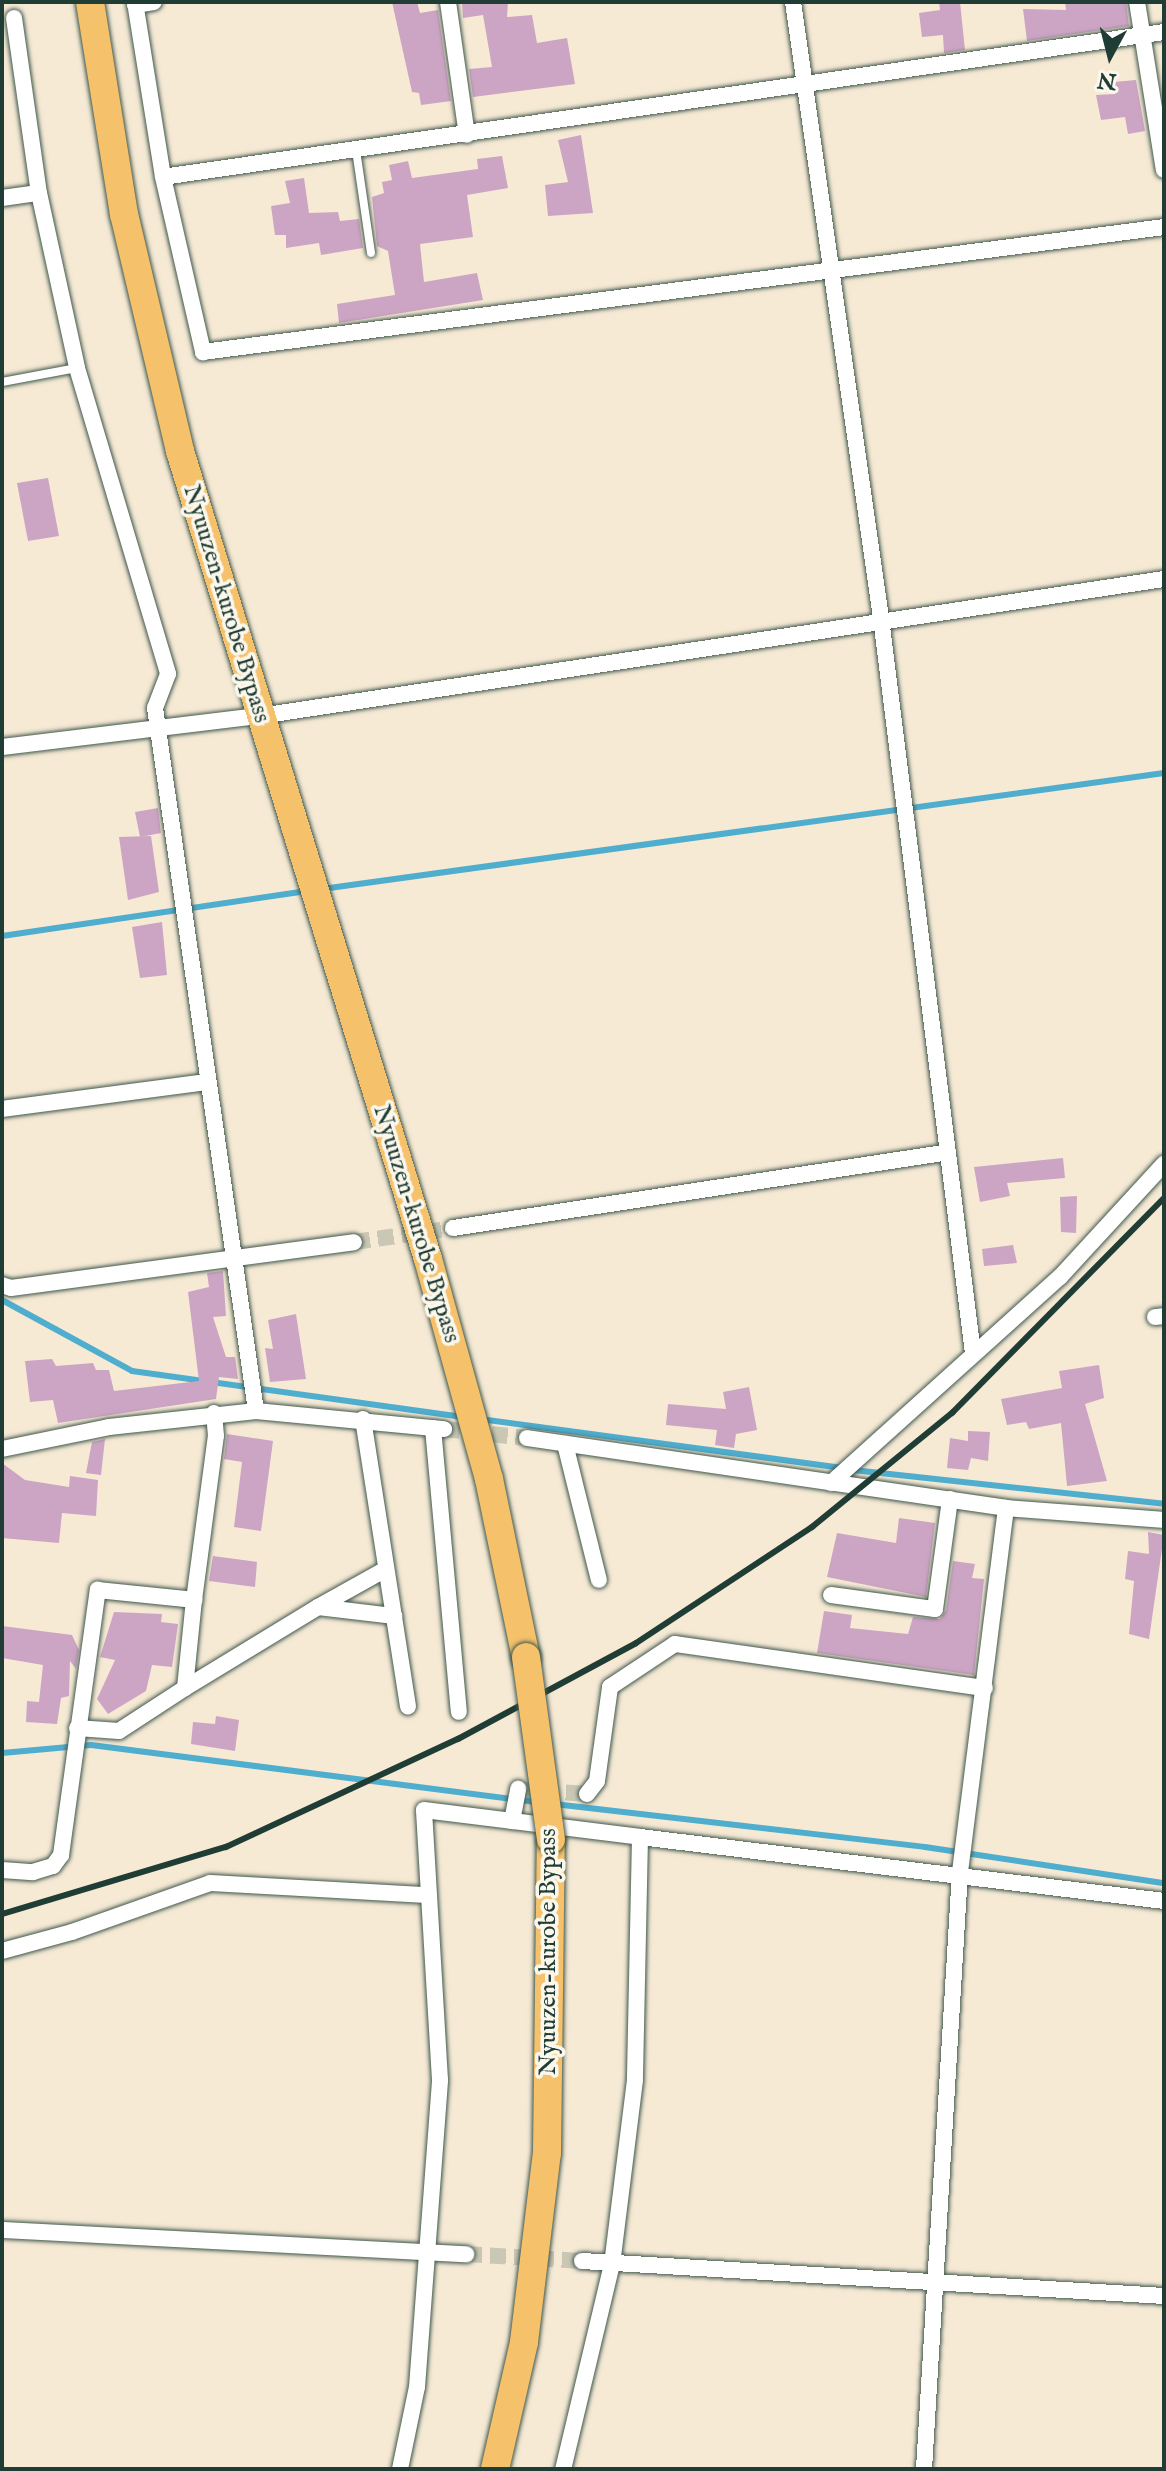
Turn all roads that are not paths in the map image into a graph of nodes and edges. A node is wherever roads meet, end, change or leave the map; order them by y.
1 (90, 2) edge
2 (154, 2) edge
3 (448, 2) edge
4 (793, 2) edge
5 (1137, 2) edge
6 (135, 4) edge
7 (8, 19) edge
8 (1164, 32) edge
9 (1142, 35) junction
10 (804, 86) junction
11 (467, 135) junction
12 (356, 150) junction
13 (1164, 170) edge
14 (163, 177) junction
15 (39, 193) junction
16 (2, 198) edge
17 (1164, 227) edge
18 (371, 253) dead end
19 (830, 267) junction
20 (77, 368) junction
21 (2, 382) edge
22 (1164, 579) edge
23 (881, 618) junction
24 (260, 716) junction
25 (157, 726) junction
26 (2, 747) edge
27 (208, 1082) junction
28 (2, 1109) edge
29 (946, 1153) junction
30 (1164, 1164) edge
31 (453, 1228) tunnel mouth
32 (354, 1242) tunnel mouth
33 (232, 1256) junction
34 (2, 1285) edge
35 (973, 1353) junction
36 (256, 1411) junction
37 (214, 1413) junction
38 (363, 1419) junction
39 (527, 1438) tunnel mouth
40 (565, 1444) junction
41 (2, 1449) edge
42 (831, 1483) junction
43 (950, 1499) junction
44 (1006, 1508) junction
45 (1164, 1520) edge
46 (386, 1569) junction
47 (599, 1580) dead end
48 (831, 1595) dead end
49 (194, 1600) junction
50 (318, 1607) junction
51 (394, 1616) junction
52 (185, 1688) junction
53 (985, 1688) junction
54 (408, 1707) dead end
55 (459, 1712) dead end
56 (77, 1728) junction
57 (518, 1789) dead end
58 (587, 1794) dead end
59 (512, 1821) junction
60 (640, 1837) junction
61 (2, 1870) edge
62 (960, 1872) junction
63 (428, 1895) junction
64 (1164, 1901) edge
65 (2, 1951) edge
66 (2, 2230) edge
67 (430, 2253) junction
68 (466, 2254) tunnel mouth
69 (582, 2261) tunnel mouth
70 (612, 2264) junction
71 (936, 2283) junction
72 (1164, 2296) edge
73 (400, 2469) edge
74 (495, 2469) edge
75 (563, 2469) edge
76 (924, 2469) edge

1 - 24 highway, Nyuuzen-kurobe Bypass
2 - 6 street
3 - 11 street
4 - 10 street
5 - 9 street
6 - 14 street
7 - 15 street
8 - 9 street
9 - 10 street
9 - 13 street
10 - 11 street
10 - 19 street
11 - 12 street
12 - 14 street
12 - 18 lane
14 - 19 street
15 - 16 street
15 - 20 street
17 - 19 street
19 - 23 street
20 - 21 lane
20 - 25 street
22 - 23 street
23 - 24 street
23 - 29 street
24 - 25 street
24 - 74 highway, Nyuuzen-kurobe Bypass, bridge
25 - 26 street
25 - 27 street
27 - 28 street
27 - 33 street
29 - 31 street
29 - 35 street
30 - 35 street
32 - 33 street
33 - 34 street
33 - 36 street
35 - 42 street
36 - 37 street
36 - 38 street
37 - 41 street
37 - 49 street
38 - 46 street
38 - 55 street
39 - 40 street
40 - 42 street
40 - 47 street
42 - 43 street
43 - 44 street
43 - 48 street
44 - 45 street
44 - 53 street
46 - 50 street
46 - 51 street
49 - 52 street
49 - 56 street
50 - 51 street
50 - 52 street
51 - 54 street
52 - 56 street
53 - 58 street
53 - 62 street
56 - 61 street
57 - 59 street
59 - 60 street
59 - 63 street
60 - 62 street
60 - 70 street
62 - 64 street
62 - 71 street
63 - 65 street
63 - 67 street
66 - 67 street
67 - 68 street
67 - 73 street
69 - 70 street
70 - 71 street
70 - 75 street
71 - 72 street
71 - 76 street

